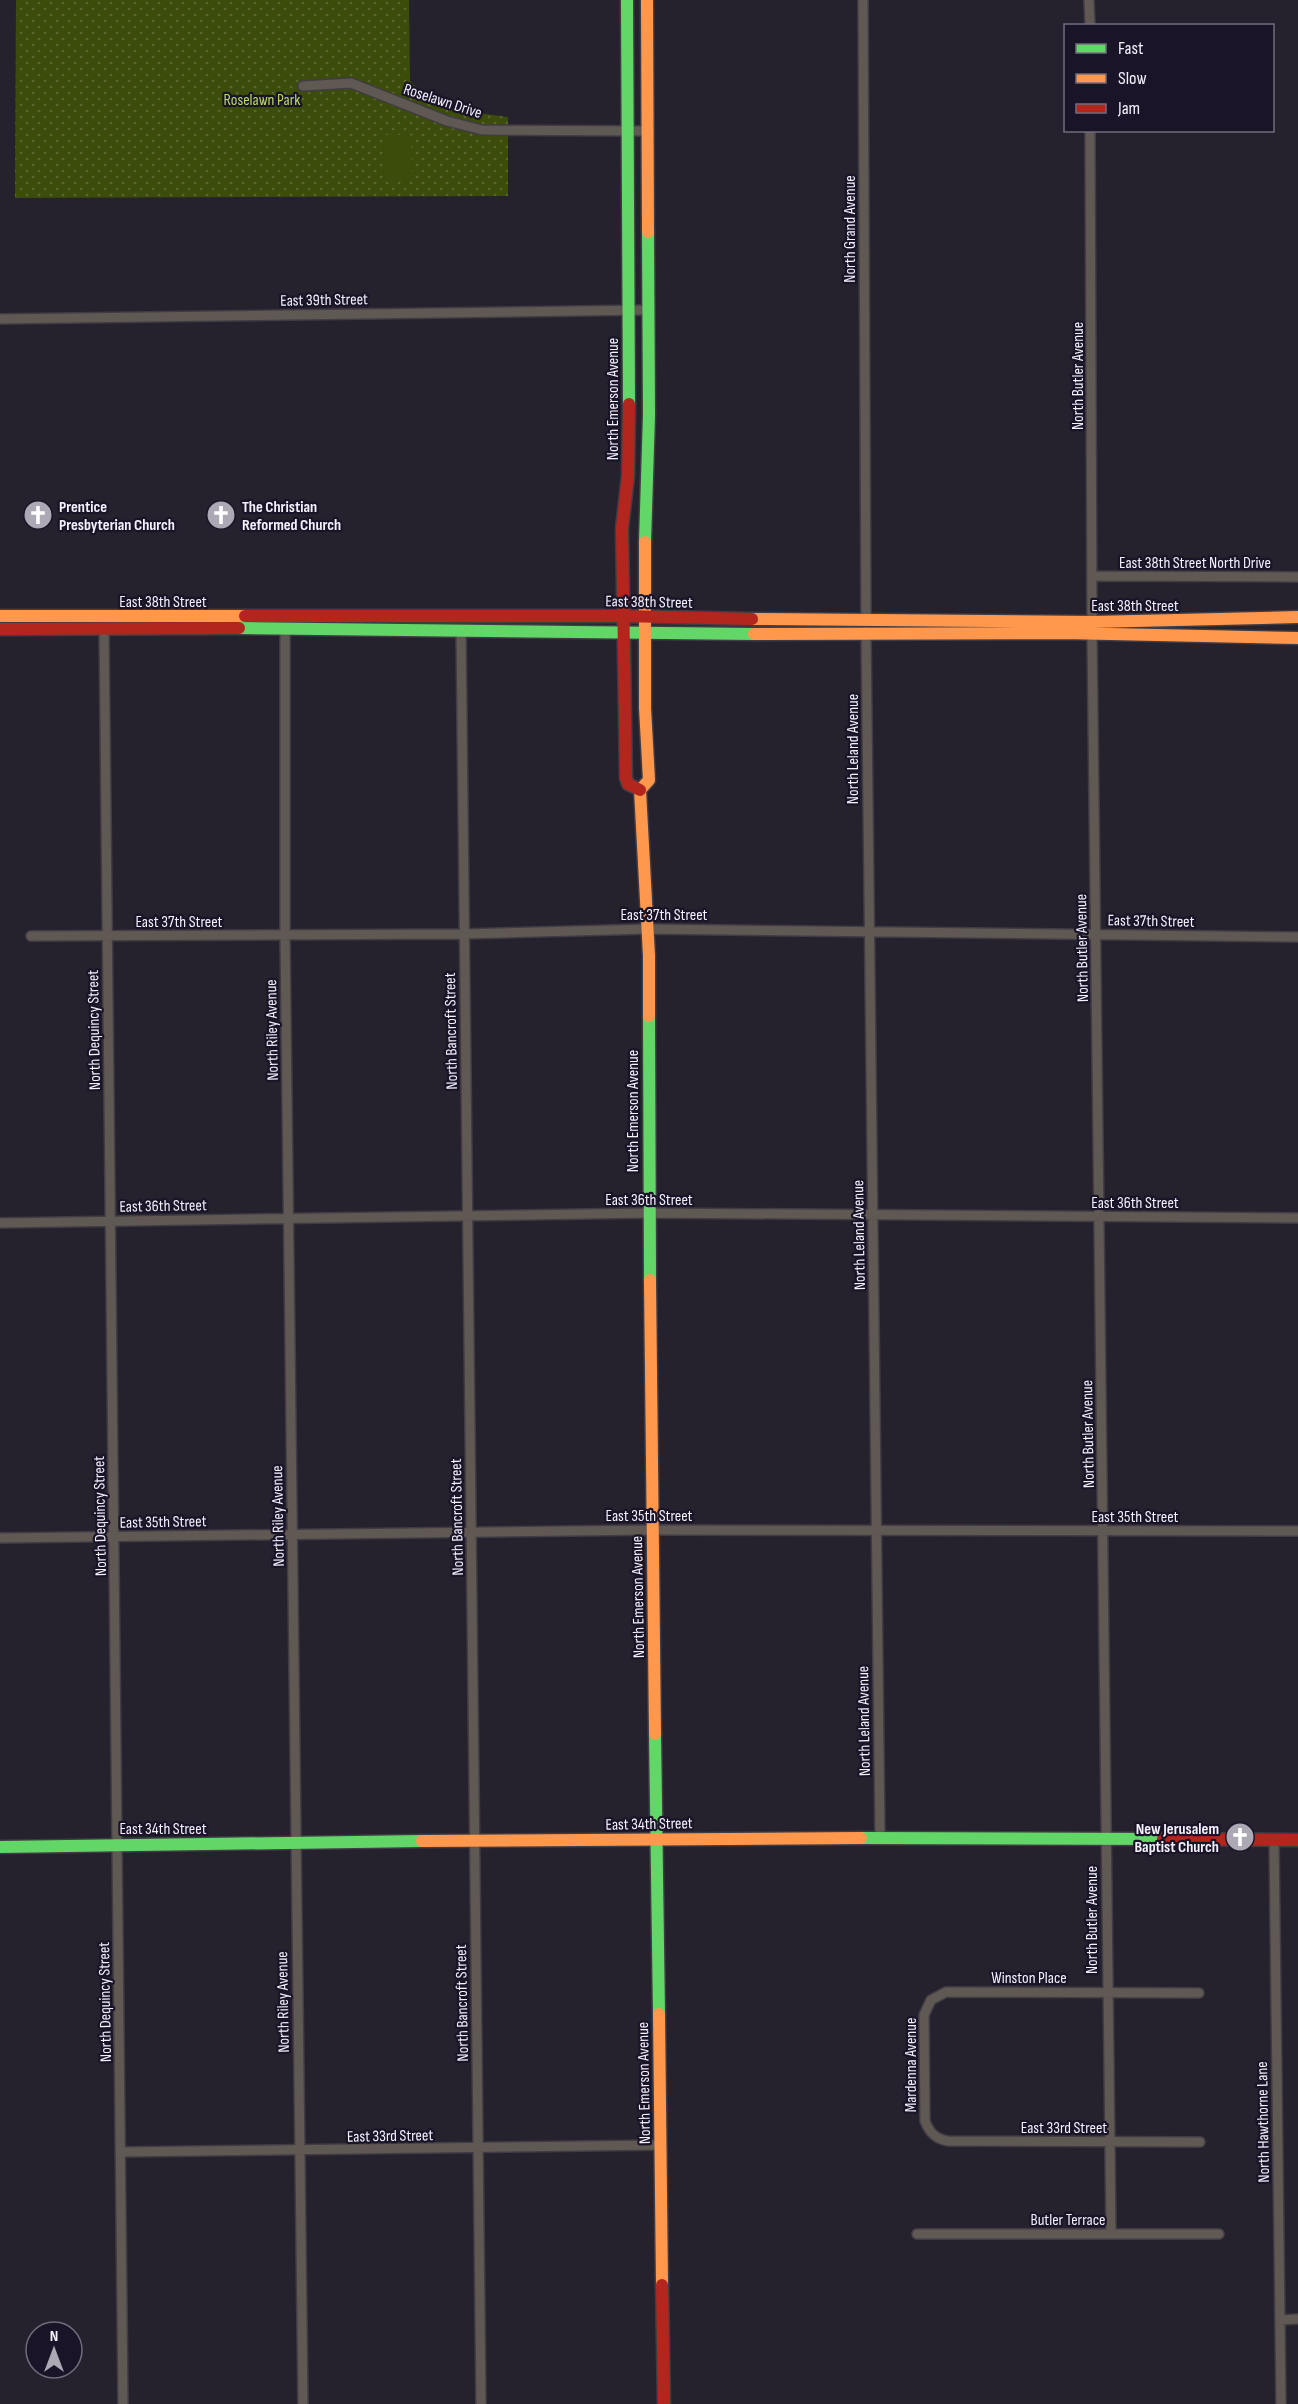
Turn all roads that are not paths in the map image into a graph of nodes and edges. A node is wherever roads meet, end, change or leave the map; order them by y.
1 (627, 0) edge
2 (646, 0) edge
3 (863, 0) edge
4 (1089, 0) edge
5 (1090, 24) edge
6 (303, 86) dead end
7 (628, 130) junction
8 (648, 130) junction
9 (1090, 132) edge
10 (629, 310) junction
11 (648, 310) junction
12 (0, 319) edge
13 (1092, 576) junction
14 (1298, 577) edge
15 (0, 616) edge
16 (622, 616) junction
17 (1298, 616) edge
18 (644, 617) junction
19 (866, 619) junction
20 (104, 628) junction
21 (285, 628) junction
22 (1092, 628) junction
23 (0, 629) edge
24 (461, 630) junction
25 (622, 632) junction
26 (645, 632) junction
27 (866, 632) junction
28 (1298, 638) edge
29 (640, 790) junction
30 (648, 929) junction
31 (869, 931) junction
32 (464, 934) junction
33 (285, 935) junction
34 (1096, 935) junction
35 (31, 936) dead end
36 (108, 936) junction
37 (1298, 937) edge
38 (650, 1213) junction
39 (873, 1215) junction
40 (467, 1216) junction
41 (1100, 1216) junction
42 (289, 1218) junction
43 (1298, 1218) edge
44 (110, 1221) junction
45 (0, 1222) edge
46 (653, 1530) junction
47 (876, 1530) junction
48 (1103, 1530) junction
49 (1298, 1531) edge
50 (471, 1532) junction
51 (292, 1534) junction
52 (114, 1536) junction
53 (0, 1538) edge
54 (880, 1838) junction
55 (1274, 1839) junction
56 (658, 1840) junction
57 (1106, 1840) junction
58 (1298, 1840) edge
59 (474, 1841) junction
60 (296, 1844) junction
61 (118, 1845) junction
62 (0, 1847) edge
63 (1107, 1992) junction
64 (1199, 1993) dead end
65 (932, 1998) joint
66 (931, 2133) joint
67 (1109, 2142) junction
68 (1200, 2142) dead end
69 (661, 2145) junction
70 (478, 2149) junction
71 (299, 2151) junction
72 (120, 2152) junction
73 (918, 2234) dead end
74 (1111, 2234) junction
75 (1219, 2234) dead end
76 (1298, 2319) edge
77 (1280, 2320) junction
78 (123, 2404) edge
79 (303, 2404) edge
80 (481, 2404) edge
81 (664, 2404) edge
82 (1281, 2404) edge

1 - 7 main road, North Emerson Avenue
2 - 8 main road, North Emerson Avenue
3 - 19 street, North Grand Avenue
4 - 5 street
6 - 7 street, Roselawn Drive
7 - 8 street, Roselawn Drive
7 - 10 main road, North Emerson Avenue
8 - 11 main road, North Emerson Avenue
9 - 13 street, North Butler Avenue
10 - 11 street, East 39th Street
10 - 12 street, East 39th Street
10 - 16 main road, North Emerson Avenue
11 - 18 main road, North Emerson Avenue
13 - 14 street, East 38th Street North Drive
13 - 22 street, North Butler Avenue
15 - 16 main road, East 38th Street
16 - 18 main road, East 38th Street
16 - 25 main road, North Emerson Avenue
17 - 22 main road, East 38th Street
18 - 19 main road, East 38th Street
18 - 26 main road, North Emerson Avenue
19 - 22 main road, East 38th Street
20 - 21 main road, East 38th Street
20 - 23 main road, East 38th Street
20 - 36 street, North Dequincy Street
21 - 24 main road, East 38th Street
21 - 33 street, North Riley Avenue
22 - 27 main road, East 38th Street
22 - 28 main road, East 38th Street
22 - 34 street, North Butler Avenue
24 - 25 main road, East 38th Street
24 - 32 street, North Bancroft Street
25 - 26 main road, East 38th Street
25 - 29 main road, North Emerson Avenue
26 - 27 main road, East 38th Street
26 - 29 main road, North Emerson Avenue
27 - 31 street, North Leland Avenue
29 - 30 main road, North Emerson Avenue
30 - 31 street, East 37th Street
30 - 32 street, East 37th Street
30 - 38 main road, North Emerson Avenue
31 - 34 street, East 37th Street
31 - 39 street, North Leland Avenue
32 - 33 street, East 37th Street
32 - 40 street, North Bancroft Street
33 - 36 street, East 37th Street
33 - 42 street, North Riley Avenue
34 - 37 street, East 37th Street
34 - 41 street, North Butler Avenue
35 - 36 street, East 37th Street
36 - 44 street, North Dequincy Street
38 - 39 street, East 36th Street
38 - 40 street, East 36th Street
38 - 46 main road, North Emerson Avenue
39 - 41 street, East 36th Street
39 - 47 street, North Leland Avenue
40 - 42 street, East 36th Street
40 - 50 street, North Bancroft Street
41 - 43 street, East 36th Street
41 - 48 street, North Butler Avenue
42 - 44 street, East 36th Street
42 - 51 street, North Riley Avenue
44 - 45 street, East 36th Street
44 - 52 street, North Dequincy Street
46 - 47 street, East 35th Street
46 - 50 street, East 35th Street
46 - 56 main road, North Emerson Avenue
47 - 48 street, East 35th Street
47 - 54 street, North Leland Avenue
48 - 49 street, East 35th Street
48 - 57 street, North Butler Avenue
50 - 51 street, East 35th Street
50 - 59 street, North Bancroft Street
51 - 52 street, East 35th Street
51 - 60 street, North Riley Avenue
52 - 53 street, East 35th Street
52 - 61 street, North Dequincy Street
54 - 56 main road, East 34th Street
54 - 57 main road, East 34th Street
55 - 57 main road, East 34th Street
55 - 58 main road, East 34th Street
55 - 77 street, North Hawthorne Lane
56 - 59 main road, East 34th Street
56 - 69 main road, North Emerson Avenue
57 - 63 street, North Butler Avenue
59 - 60 main road, East 34th Street
59 - 70 street, North Bancroft Street
60 - 61 main road, East 34th Street
60 - 71 street, North Riley Avenue
61 - 62 main road, East 34th Street
61 - 72 street, North Dequincy Street
63 - 64 street, Winston Place
63 - 65 street, Winston Place
63 - 67 street, North Butler Avenue
65 - 66 street, Mardenna Avenue
66 - 67 street, East 33rd Street
67 - 68 street, East 33rd Street
67 - 74 street, North Butler Avenue
69 - 70 street, East 33rd Street
69 - 81 main road, North Emerson Avenue
70 - 71 street, East 33rd Street
70 - 80 street, North Bancroft Street
71 - 72 street, East 33rd Street
71 - 79 street, North Riley Avenue
72 - 78 street, North Dequincy Street
73 - 74 street, Butler Terrace
74 - 75 street, Butler Terrace
76 - 77 street
77 - 82 street, North Hawthorne Lane

